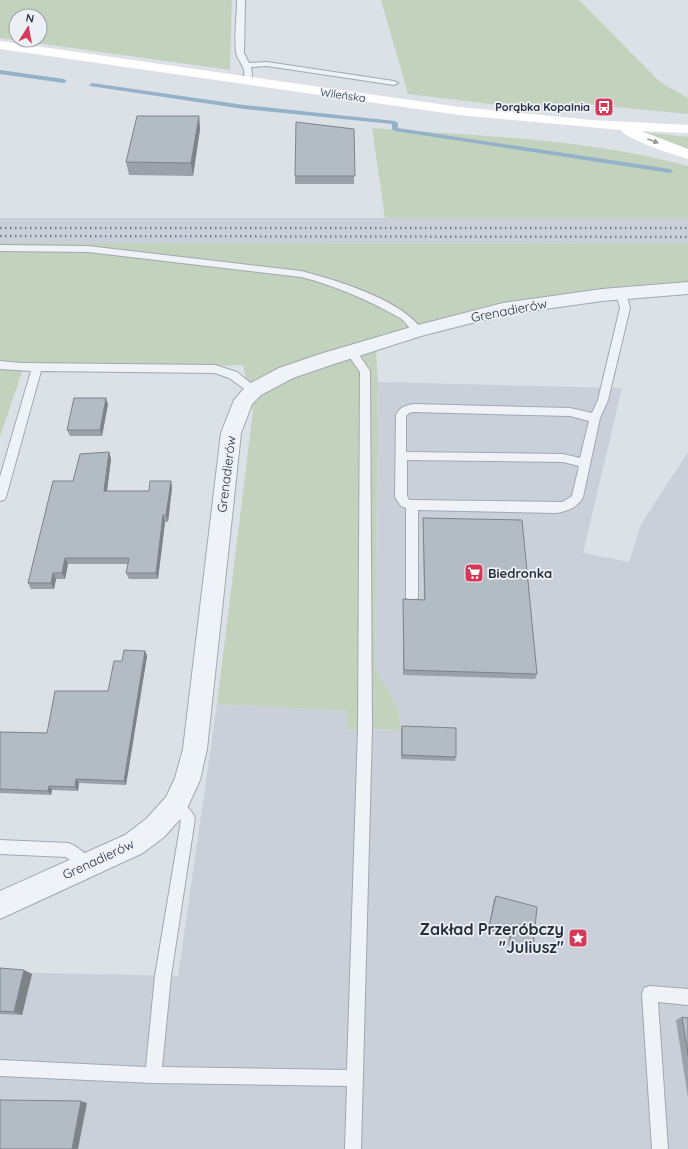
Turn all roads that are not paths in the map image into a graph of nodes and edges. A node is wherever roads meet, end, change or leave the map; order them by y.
1 (241, 0) edge
2 (0, 45) edge
3 (247, 65) junction
4 (246, 81) junction
5 (394, 83) dead end
6 (618, 125) junction
7 (688, 129) edge
8 (688, 154) edge
9 (0, 248) edge
10 (688, 288) edge
11 (621, 293) junction
12 (418, 330) junction
13 (351, 352) junction
14 (0, 365) edge
15 (36, 367) junction
16 (254, 390) junction
17 (595, 418) junction
18 (401, 456) junction
19 (585, 463) junction
20 (0, 498) edge
21 (412, 505) junction
22 (412, 597) dead end
23 (174, 806) junction
24 (0, 846) edge
25 (86, 865) junction
26 (0, 905) edge
27 (688, 997) edge
28 (0, 1068) edge
29 (153, 1075) junction
30 (355, 1078) junction
31 (353, 1149) edge
32 (660, 1149) edge

1 - 3 lane
2 - 4 street, Wileńska
3 - 4 lane
3 - 5 lane
4 - 6 street, Wileńska
6 - 7 street, Wileńska
6 -> 8 street
9 - 12 lane
10 - 11 street, Grenadierów
11 - 12 street, Grenadierów
11 - 17 lane
12 - 13 street, Grenadierów
13 - 16 street, Grenadierów
13 - 30 lane
14 - 15 lane
15 - 16 lane
15 - 20 lane
16 - 23 street, Grenadierów
17 - 18 lane
17 - 19 lane
18 - 19 lane
18 - 21 lane
19 - 21 lane
21 - 22 lane
23 - 25 street, Grenadierów
23 - 29 lane
24 - 25 lane
25 - 26 street, Grenadierów
27 - 32 lane
28 - 29 lane
29 - 30 lane
30 - 31 lane

